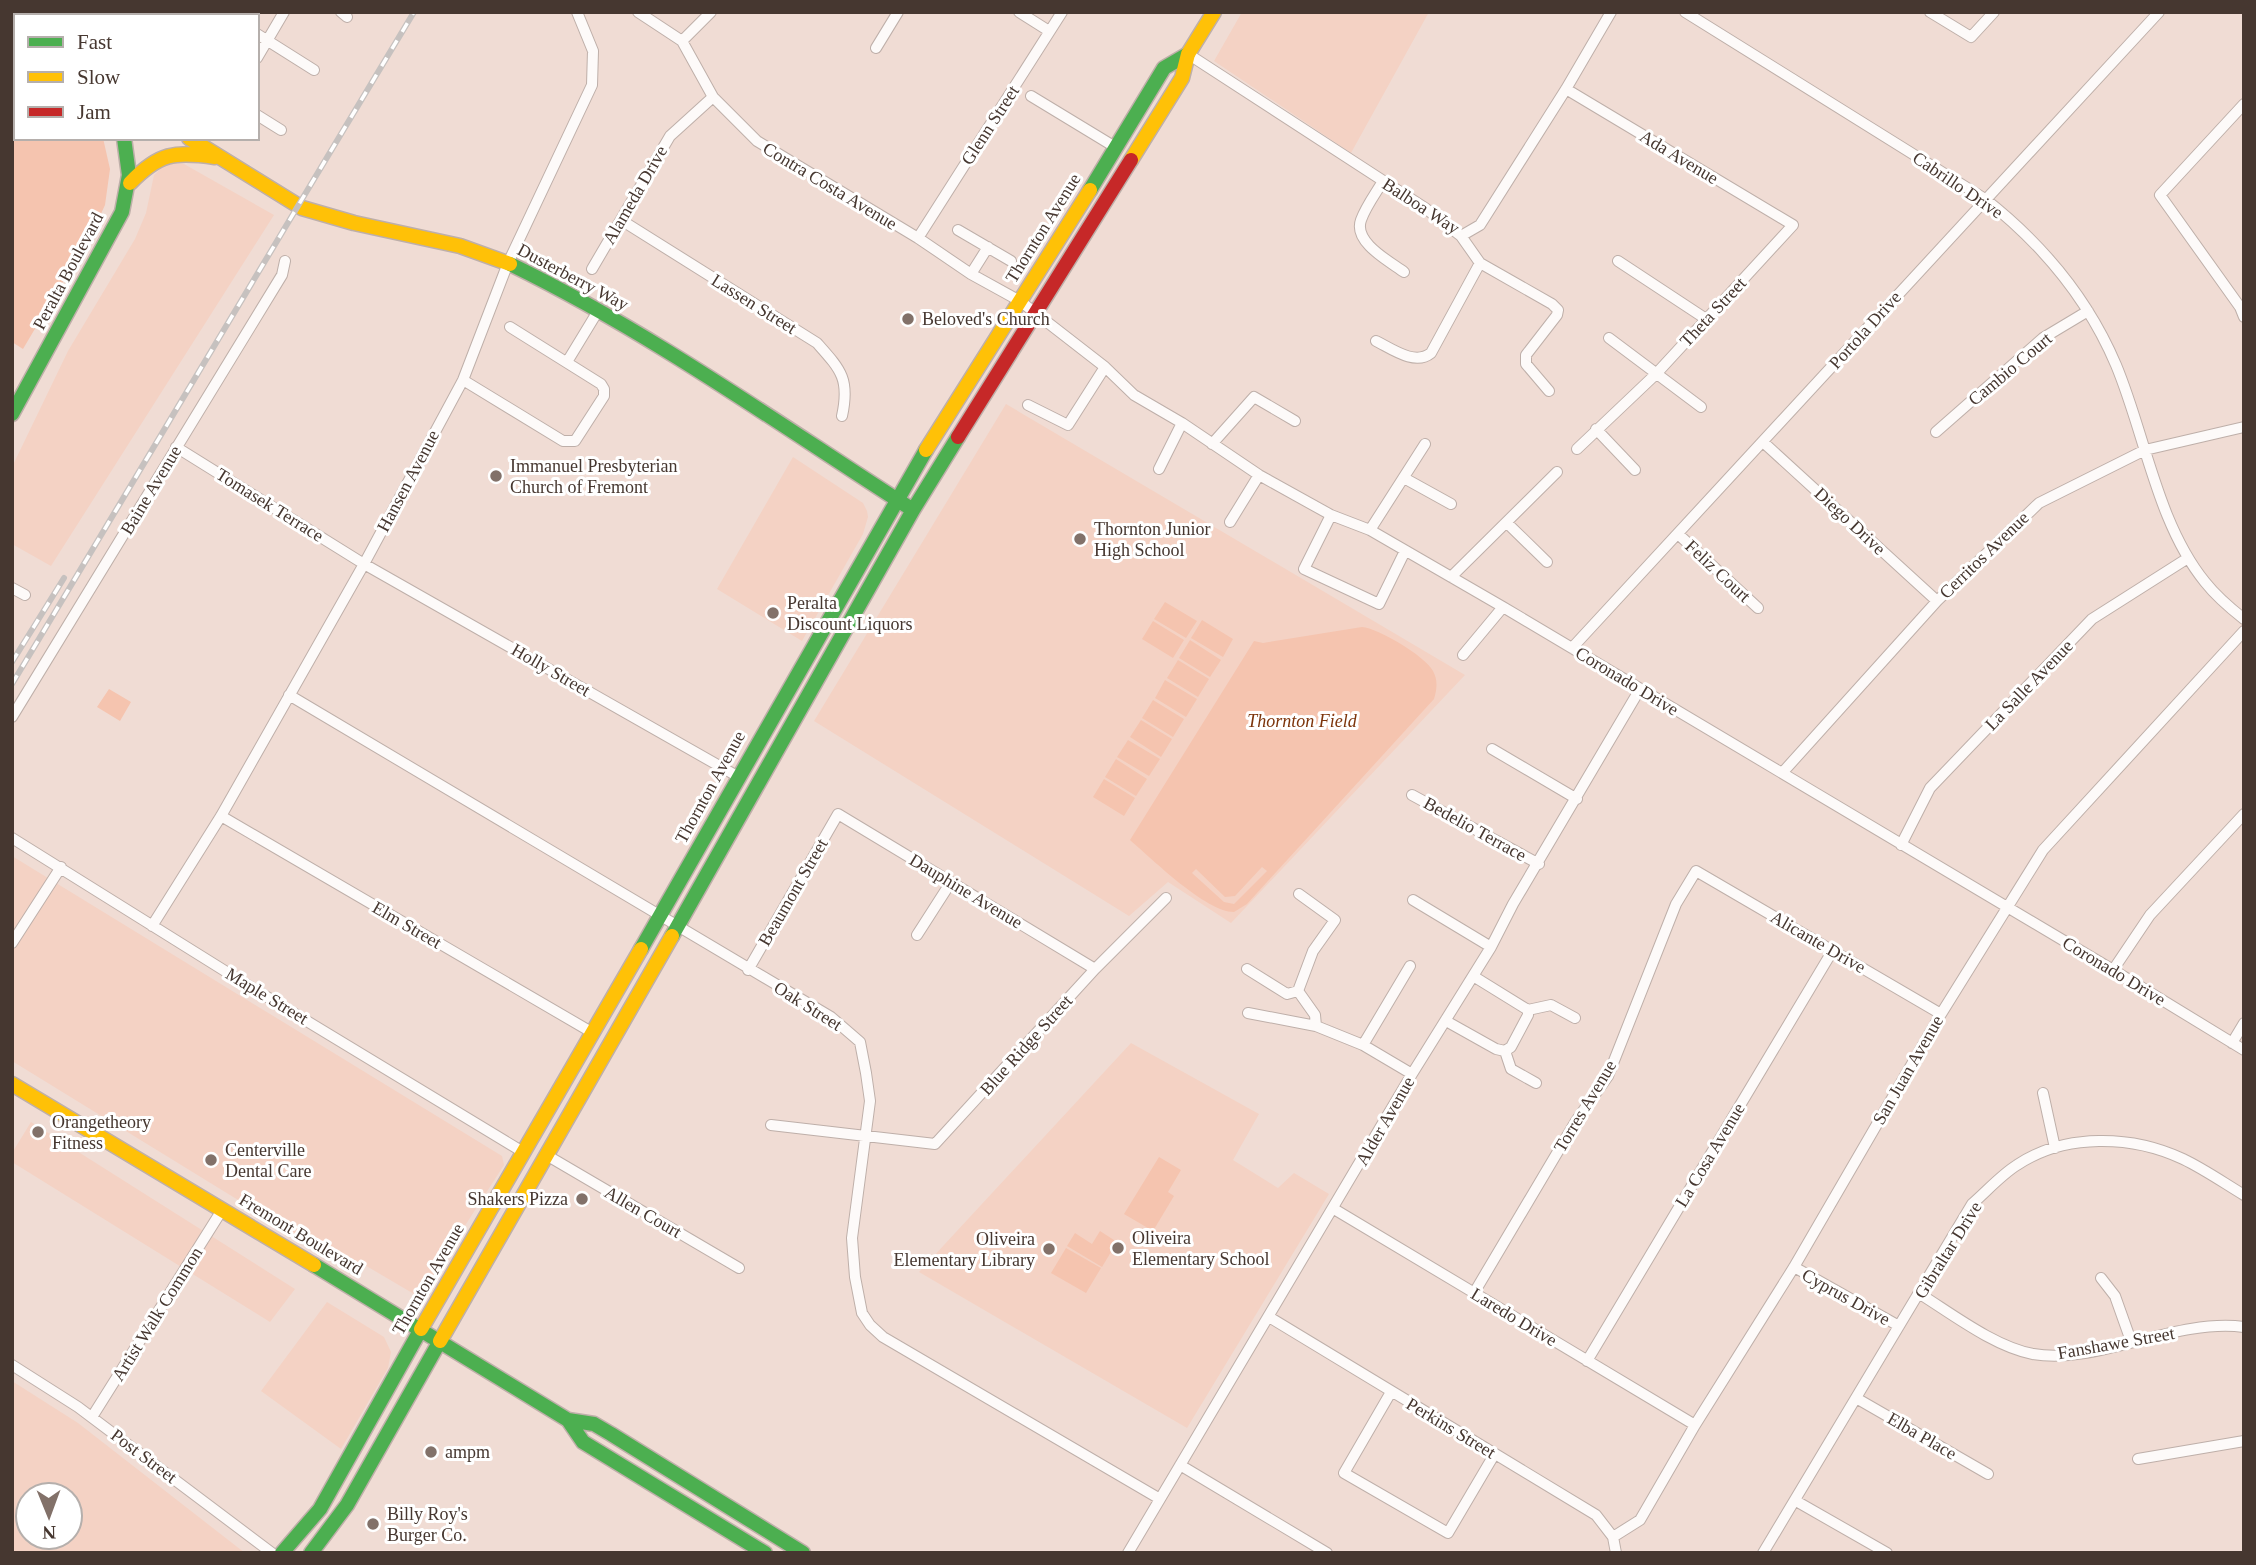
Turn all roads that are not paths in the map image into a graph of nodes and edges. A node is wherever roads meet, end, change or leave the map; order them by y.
1 (284, 12) edge
2 (577, 12) edge
3 (638, 12) edge
4 (711, 12) edge
5 (898, 12) edge
6 (1019, 12) edge
7 (1062, 12) edge
8 (1214, 12) edge
9 (1611, 12) edge
10 (1685, 12) edge
11 (1930, 12) edge
12 (1994, 12) edge
13 (2159, 12) edge
14 (1049, 31) junction
15 (259, 35) edge
16 (267, 41) junction
17 (682, 41) junction
18 (876, 48) dead end
19 (1188, 54) junction
20 (259, 55) edge
21 (314, 70) dead end
22 (1566, 89) junction
23 (1031, 96) dead end
24 (713, 97) junction
25 (2244, 104) edge
26 (259, 116) edge
27 (281, 130) dead end
28 (124, 140) edge
29 (193, 140) edge
30 (1115, 147) junction
31 (225, 158) junction
32 (1383, 181) junction
33 (130, 183) junction
34 (1985, 199) junction
35 (621, 220) junction
36 (1793, 225) joint
37 (958, 230) dead end
38 (1461, 236) junction
39 (918, 238) junction
40 (988, 247) junction
41 (285, 261) dead end
42 (1011, 261) dead end
43 (1618, 261) dead end
44 (508, 262) junction
45 (1480, 263) junction
46 (592, 269) dead end
47 (1404, 272) dead end
48 (971, 274) junction
49 (1020, 301) junction
50 (598, 310) junction
51 (2242, 310) edge
52 (2088, 311) junction
53 (1036, 313) junction
54 (1706, 319) junction
55 (510, 327) dead end
56 (1609, 338) dead end
57 (1376, 341) dead end
58 (568, 362) junction
59 (1105, 367) junction
60 (1656, 374) junction
61 (463, 380) junction
62 (1549, 391) dead end
63 (1028, 405) dead end
64 (1701, 408) dead end
65 (12, 414) edge
66 (842, 416) dead end
67 (1295, 421) dead end
68 (1182, 423) junction
69 (2244, 428) edge
70 (1596, 429) junction
71 (1936, 432) dead end
72 (1763, 442) junction
73 (1212, 444) junction
74 (1425, 444) dead end
75 (177, 447) junction
76 (1577, 449) dead end
77 (2145, 450) junction
78 (1159, 469) dead end
79 (1635, 470) dead end
80 (1557, 472) dead end
81 (1259, 475) junction
82 (1404, 478) junction
83 (896, 499) junction
84 (1451, 505) dead end
85 (913, 510) junction
86 (1331, 515) junction
87 (1230, 522) dead end
88 (1507, 523) junction
89 (1370, 530) junction
90 (1678, 534) junction
91 (1405, 551) junction
92 (2188, 558) junction
93 (1547, 562) dead end
94 (364, 564) junction
95 (1451, 578) junction
96 (12, 588) edge
97 (24, 595) dead end
98 (1937, 601) junction
99 (1503, 607) junction
100 (1758, 608) dead end
101 (2244, 619) edge
102 (2244, 631) edge
103 (1572, 648) junction
104 (1463, 655) dead end
105 (1640, 689) junction
106 (289, 695) junction
107 (12, 717) edge
108 (1492, 749) dead end
109 (1783, 772) junction
110 (737, 776) junction
111 (1412, 795) dead end
112 (1577, 799) junction
113 (838, 814) joint
114 (2244, 814) edge
115 (221, 816) junction
116 (12, 838) edge
117 (1901, 845) junction
118 (1539, 864) junction
119 (61, 867) junction
120 (1696, 871) joint
121 (951, 882) junction
122 (1299, 894) dead end
123 (1166, 898) dead end
124 (1413, 900) dead end
125 (2006, 906) junction
126 (660, 914) junction
127 (152, 926) junction
128 (677, 927) junction
129 (917, 935) dead end
130 (12, 943) edge
131 (1491, 947) junction
132 (1833, 950) junction
133 (1410, 966) dead end
134 (1095, 969) junction
135 (1247, 969) dead end
136 (748, 970) junction
137 (2113, 970) junction
138 (1473, 976) junction
139 (1298, 991) junction
140 (1528, 1010) junction
141 (1248, 1013) dead end
142 (1941, 1014) junction
143 (1575, 1018) dead end
144 (1446, 1021) junction
145 (2244, 1023) edge
146 (1316, 1026) junction
147 (593, 1033) junction
148 (2231, 1043) junction
149 (1363, 1045) junction
150 (2244, 1050) edge
151 (1505, 1051) junction
152 (1412, 1074) junction
153 (1536, 1083) dead end
154 (12, 1084) edge
155 (2042, 1093) dead end
156 (771, 1125) dead end
157 (866, 1136) junction
158 (2055, 1148) junction
159 (523, 1152) junction
160 (548, 1156) junction
161 (2244, 1195) edge
162 (1334, 1209) junction
163 (222, 1210) junction
164 (1794, 1267) junction
165 (738, 1268) dead end
166 (2101, 1279) dead end
167 (1474, 1293) junction
168 (1920, 1294) junction
169 (1269, 1317) junction
170 (1899, 1326) junction
171 (2244, 1326) edge
172 (421, 1329) junction
173 (440, 1341) junction
174 (2131, 1341) junction
175 (1587, 1361) junction
176 (12, 1365) edge
177 (1391, 1392) junction
178 (1856, 1398) junction
179 (92, 1417) junction
180 (568, 1420) junction
181 (1695, 1425) junction
182 (2244, 1441) edge
183 (1494, 1455) junction
184 (2138, 1459) dead end
185 (1180, 1465) junction
186 (1988, 1474) dead end
187 (1160, 1499) junction
188 (1796, 1501) junction
189 (1614, 1537) junction
190 (272, 1553) edge
191 (282, 1553) edge
192 (311, 1553) edge
193 (765, 1553) edge
194 (803, 1553) edge
195 (1128, 1553) edge
196 (1327, 1553) edge
197 (1616, 1553) edge
198 (1763, 1553) edge
199 (1887, 1553) edge

1 - 16 street
2 - 44 street, Hansen Avenue
3 - 17 street, Contra Costa Avenue
4 - 17 street
5 - 18 street
6 - 14 street
7 - 14 street, Glenn Street
8 - 19 main road, Thornton Avenue
9 - 22 street, Balboa Way
10 - 34 street, Cabrillo Drive
11 - 12 street
13 - 34 street, Portola Drive
14 - 39 street, Glenn Street
15 - 16 street
16 - 20 street
16 - 21 street
17 - 24 street, Contra Costa Avenue
19 - 30 main road, Thornton Avenue
19 - 32 street, Balboa Way
19 - 53 main road, Thornton Avenue
22 - 36 street, Ada Avenue
22 - 38 street, Balboa Way
23 - 30 street
24 - 35 street, Alameda Drive
24 - 39 street, Contra Costa Avenue
25 - 51 street
26 - 27 street
28 - 33 main road, Peralta Boulevard
29 - 31 main road, Dusterberry Way
30 - 49 main road, Thornton Avenue
31 - 33 main road
31 - 44 main road, Dusterberry Way
32 - 38 street, Balboa Way
32 - 47 street
33 - 65 main road, Peralta Boulevard
34 - 52 street, Cabrillo Drive
34 - 72 street, Portola Drive
35 - 46 street, Alameda Drive
35 - 66 street, Lassen Street
36 - 54 street, Theta Street
37 - 40 street
38 - 45 street
39 - 48 street, Contra Costa Avenue
40 - 42 street
40 - 48 street
41 - 75 street, Baine Avenue
43 - 54 street
44 - 50 main road, Dusterberry Way
44 - 61 street, Hansen Avenue
45 - 57 street
45 - 62 street
48 - 49 street, Contra Costa Avenue
49 - 53 street, Coronado Drive
49 - 83 main road, Thornton Avenue
50 - 58 street
50 - 83 main road, Dusterberry Way
52 - 71 street, Cambio Court
52 - 77 street, Cabrillo Drive
53 - 59 street, Coronado Drive
53 - 85 main road, Thornton Avenue
54 - 60 street, Theta Street
55 - 58 street
56 - 60 street
58 - 61 street
59 - 63 street
59 - 68 street, Coronado Drive
60 - 64 street
60 - 70 street, Theta Street
61 - 94 street, Hansen Avenue
67 - 73 street
68 - 73 street, Coronado Drive
68 - 78 street
69 - 77 street, Cerritos Avenue
70 - 76 street, Theta Street
70 - 79 street
72 - 90 street, Portola Drive
72 - 98 street, Diego Drive
73 - 81 street, Coronado Drive
74 - 82 street
75 - 94 street, Tomasek Terrace
75 - 107 street, Baine Avenue
77 - 92 street, Cabrillo Drive
77 - 98 street, Cerritos Avenue
80 - 88 street
81 - 86 street, Coronado Drive
81 - 87 street
82 - 84 street
82 - 89 street
83 - 85 main road, Dusterberry Way
83 - 110 main road, Thornton Avenue
85 - 128 main road, Thornton Avenue
86 - 89 street, Coronado Drive
86 - 91 street
88 - 93 street
88 - 95 street
89 - 91 street, Coronado Drive
90 - 100 street, Feliz Court
90 - 103 street, Portola Drive
91 - 95 street, Coronado Drive
92 - 101 street, Cabrillo Drive
92 - 117 street, La Salle Avenue
94 - 106 street, Hansen Avenue
94 - 110 street, Holly Street
95 - 99 street, Coronado Drive
96 - 97 street
98 - 109 street, Cerritos Avenue
99 - 103 street, Coronado Drive
99 - 104 street
102 - 125 street, San Juan Avenue
103 - 105 street, Coronado Drive
105 - 109 street, Coronado Drive
105 - 112 street, Alder Avenue
106 - 115 street, Hansen Avenue
106 - 126 street, Oak Street
108 - 112 street
109 - 117 street, Coronado Drive
110 - 126 main road, Thornton Avenue
111 - 118 street, Bedelio Terrace
112 - 118 street, Alder Avenue
113 - 121 street, Dauphine Avenue
113 - 136 street, Beaumont Street
114 - 137 street
115 - 127 street, Hansen Avenue
115 - 147 street, Elm Street
116 - 119 street, Maple Street
117 - 125 street, Coronado Drive
118 - 131 street, Alder Avenue
119 - 127 street, Maple Street
119 - 130 street
120 - 132 street, Alicante Drive
120 - 167 street, Torres Avenue
121 - 129 street
121 - 134 street, Dauphine Avenue
122 - 139 street
123 - 134 street, Blue Ridge Street
124 - 131 street
125 - 137 street, Coronado Drive
125 - 142 street, San Juan Avenue
126 - 128 street, Oak Street
126 - 147 main road, Thornton Avenue
127 - 159 street, Maple Street
128 - 136 street, Oak Street
128 - 160 main road, Thornton Avenue
131 - 138 street, Alder Avenue
132 - 142 street, Alicante Drive
132 - 175 street, La Cosa Avenue
133 - 149 street
134 - 157 street, Blue Ridge Street
135 - 139 street
136 - 157 street, Oak Street
137 - 148 street, Coronado Drive
138 - 140 street
138 - 144 street, Alder Avenue
139 - 146 street
140 - 143 street
140 - 151 street
141 - 146 street
142 - 164 street, San Juan Avenue
144 - 151 street
144 - 152 street, Alder Avenue
145 - 148 street
146 - 149 street
147 - 159 main road, Thornton Avenue
148 - 150 street, Coronado Drive
149 - 152 street
151 - 153 street
152 - 162 street, Alder Avenue
154 - 163 main road, Fremont Boulevard
155 - 158 street
156 - 157 street
157 - 187 street, Oak Street
158 - 161 street, Gibraltar Drive
158 - 168 street, Gibraltar Drive
159 - 172 main road, Thornton Avenue
160 - 165 street, Allen Court
160 - 173 main road, Thornton Avenue
162 - 167 street, Laredo Drive
162 - 169 street, Alder Avenue
163 - 172 main road, Fremont Boulevard
163 - 179 street, Artist Walk Common
164 - 170 street, Cyprus Drive
164 - 181 street, San Juan Avenue
166 - 174 street
167 - 175 street, Laredo Drive
168 - 170 street, Gibraltar Drive
168 - 174 street, Fanshawe Street
169 - 177 street, Perkins Street
169 - 185 street, Alder Avenue
170 - 178 street, Gibraltar Drive
171 - 174 street, Fanshawe Street
172 - 173 main road, Fremont Boulevard
172 - 191 main road, Thornton Avenue
173 - 180 main road, Fremont Boulevard
173 - 192 main road, Thornton Avenue
175 - 181 street, Laredo Drive
176 - 179 street, Post Street
177 - 183 street, Perkins Street
177 - 183 street
178 - 186 street, Elba Place
178 - 188 street, Gibraltar Drive
179 - 190 street, Post Street
180 - 193 main road, Fremont Boulevard
180 - 194 main road, Fremont Boulevard
181 - 189 street, San Juan Avenue
182 - 184 street
183 - 189 street, Perkins Street
185 - 187 street, Alder Avenue
185 - 196 street
187 - 195 street, Alder Avenue
188 - 198 street, Gibraltar Drive
188 - 199 street
189 - 197 street

